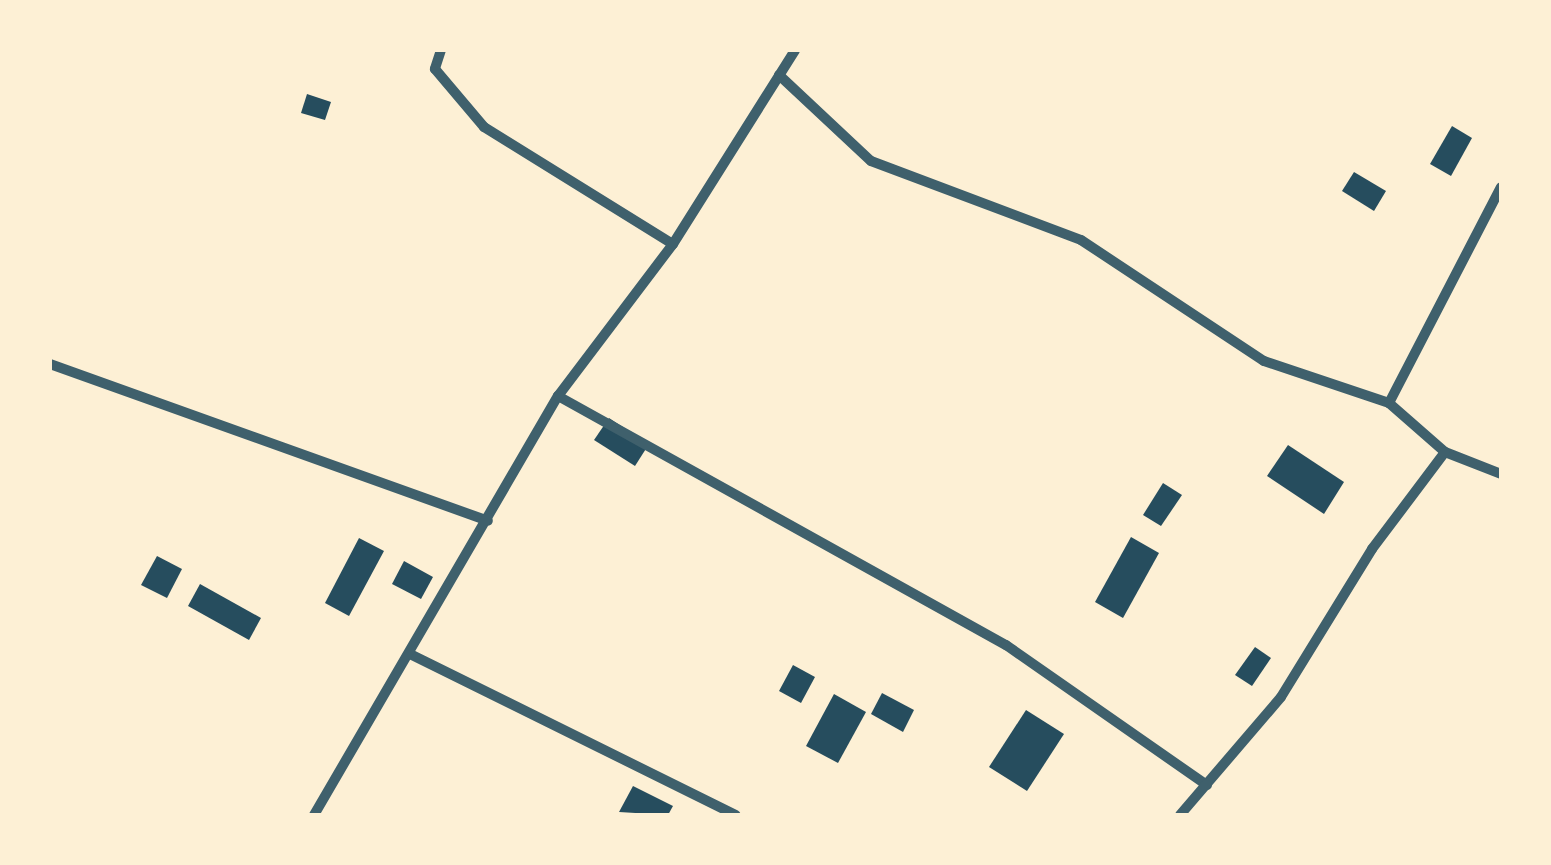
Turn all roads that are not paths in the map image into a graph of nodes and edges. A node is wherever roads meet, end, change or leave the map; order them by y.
1 (442, 50) edge
2 (795, 50) edge
3 (779, 74) junction
4 (1501, 187) edge
5 (673, 244) junction
6 (50, 364) edge
7 (558, 396) junction
8 (1389, 403) junction
9 (1446, 452) junction
10 (1501, 474) edge
11 (488, 521) junction
12 (412, 655) junction
13 (1207, 785) junction
14 (314, 815) edge
15 (736, 815) edge
16 (1180, 815) edge

1 - 5 street
2 - 3 street
3 - 5 street
3 - 8 street
4 - 8 street
5 - 7 street
6 - 11 street
7 - 11 street
7 - 13 street
8 - 9 street
9 - 10 street
9 - 13 street
11 - 12 street
12 - 14 street
12 - 15 street
13 - 16 street

